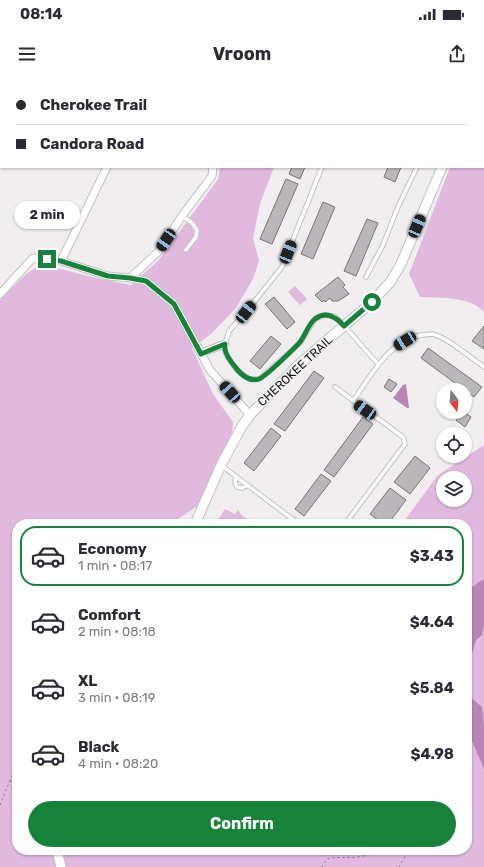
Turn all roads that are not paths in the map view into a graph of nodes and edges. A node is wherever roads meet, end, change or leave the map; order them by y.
1 (107, 168) edge
2 (213, 168) edge
3 (322, 168) edge
4 (417, 168) edge
5 (442, 168) edge
6 (182, 216) junction
7 (186, 250) dead end
8 (61, 261) junction
9 (366, 277) dead end
10 (130, 278) junction
11 (0, 294) edge
12 (344, 326) junction
13 (225, 344) junction
14 (201, 354) junction
15 (378, 364) junction
16 (484, 367) edge
17 (335, 388) dead end
18 (353, 401) junction
19 (250, 415) junction
20 (221, 465) junction
21 (236, 476) junction
22 (248, 485) junction
23 (197, 519) edge
24 (292, 519) edge
25 (349, 519) edge
26 (58, 855) edge
27 (61, 867) edge

1 - 8 street
2 - 6 street
3 - 13 lane
4 - 9 lane
5 - 12 street, CHEROKEE TRAIL
6 - 7 lane
6 - 10 street
8 - 10 street
8 - 11 street
10 - 14 street
12 - 13 lane
12 - 15 lane
12 - 19 street, CHEROKEE TRAIL
13 - 14 street
14 - 19 street
15 - 16 lane
15 - 18 lane
17 - 18 lane
18 - 25 lane
19 - 20 street, CHEROKEE TRAIL
20 - 21 lane
20 - 23 street, CHEROKEE TRAIL
21 - 22 lane
21 - 22 lane
22 - 24 lane
26 - 27 street

